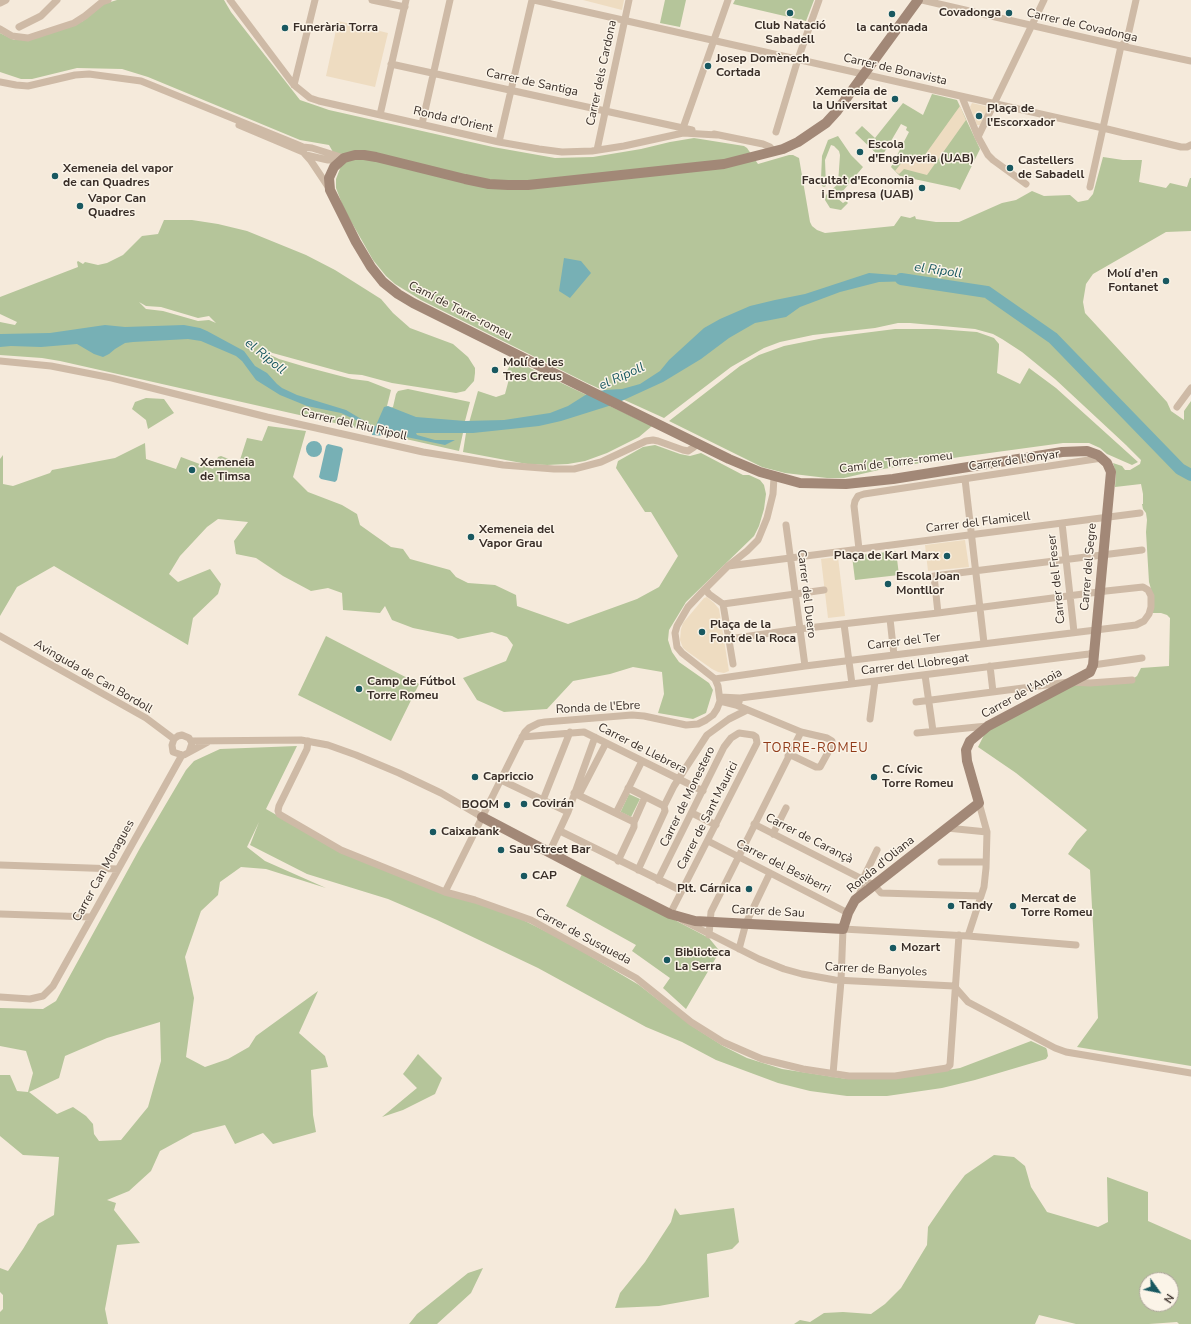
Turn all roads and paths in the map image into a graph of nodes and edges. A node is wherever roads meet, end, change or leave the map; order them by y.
1 (6, 0) edge
2 (57, 0) edge
3 (230, 0) edge
4 (315, 0) edge
5 (372, 0) edge
6 (450, 0) edge
7 (533, 0) edge
8 (629, 0) edge
9 (728, 0) edge
10 (818, 0) edge
11 (918, 0) edge
12 (922, 0) edge
13 (1044, 0) edge
14 (1136, 0) edge
15 (104, 1) edge
16 (0, 3) edge
17 (405, 4) edge
18 (625, 20) junction
19 (1032, 26) junction
20 (19, 28) dead end
21 (0, 29) edge
22 (714, 40) junction
23 (1121, 46) junction
24 (798, 59) junction
25 (1191, 61) edge
26 (392, 64) junction
27 (433, 73) junction
28 (864, 74) junction
29 (0, 82) edge
30 (294, 85) junction
31 (512, 90) junction
32 (962, 97) junction
33 (995, 104) junction
34 (606, 110) junction
35 (223, 114) junction
36 (380, 114) junction
37 (422, 124) junction
38 (668, 124) junction
39 (684, 128) junction
40 (1103, 128) junction
41 (776, 132) dead end
42 (717, 134) junction
43 (978, 137) junction
44 (664, 138) junction
45 (499, 142) junction
46 (1191, 145) edge
47 (597, 150) junction
48 (774, 152) junction
49 (306, 155) junction
50 (343, 159) junction
51 (1026, 184) dead end
52 (1090, 187) dead end
53 (330, 190) junction
54 (0, 360) edge
55 (1191, 388) edge
56 (1177, 407) dead end
57 (696, 442) junction
58 (1069, 452) junction
59 (1102, 458) junction
60 (1071, 463) junction
61 (774, 477) junction
62 (965, 479) junction
63 (1140, 514) dead end
64 (1107, 518) junction
65 (1062, 523) junction
66 (786, 525) dead end
67 (971, 535) junction
68 (859, 549) junction
69 (1142, 550) dead end
70 (1104, 555) junction
71 (791, 558) junction
72 (1066, 560) junction
73 (728, 566) junction
74 (975, 570) junction
75 (705, 589) junction
76 (824, 590) dead end
77 (1100, 591) junction
78 (795, 594) junction
79 (1071, 595) junction
80 (723, 604) junction
81 (980, 607) junction
82 (938, 613) junction
83 (890, 618) junction
84 (844, 624) junction
85 (799, 629) junction
86 (1096, 629) junction
87 (1074, 632) junction
88 (0, 636) edge
89 (729, 639) junction
90 (984, 643) junction
91 (1094, 652) junction
92 (894, 655) junction
93 (1142, 658) dead end
94 (849, 660) junction
95 (733, 664) dead end
96 (1093, 665) junction
97 (805, 666) junction
98 (990, 666) junction
99 (925, 675) junction
100 (715, 679) junction
101 (1132, 680) dead end
102 (875, 681) junction
103 (1069, 682) junction
104 (852, 684) junction
105 (993, 692) junction
106 (740, 698) junction
107 (720, 699) junction
108 (928, 701) junction
109 (916, 702) dead end
110 (736, 705) junction
111 (747, 710) junction
112 (870, 719) dead end
113 (988, 726) junction
114 (570, 732) junction
115 (801, 732) junction
116 (933, 732) junction
117 (746, 733) joint
118 (918, 733) dead end
119 (522, 737) junction
120 (595, 737) junction
121 (174, 739) junction
122 (191, 741) junction
123 (210, 741) junction
124 (308, 741) junction
125 (606, 743) junction
126 (190, 752) junction
127 (182, 755) junction
128 (788, 756) junction
129 (642, 761) junction
130 (501, 780) junction
131 (679, 780) junction
132 (628, 788) junction
133 (703, 791) junction
134 (576, 794) junction
135 (645, 797) junction
136 (543, 800) junction
137 (978, 804) junction
138 (664, 806) junction
139 (786, 808) dead end
140 (568, 812) junction
141 (616, 813) junction
142 (692, 813) junction
143 (482, 817) junction
144 (634, 822) junction
145 (754, 824) junction
146 (716, 825) junction
147 (947, 828) junction
148 (560, 831) junction
149 (987, 832) junction
150 (773, 834) junction
151 (708, 841) junction
152 (877, 850) dead end
153 (549, 853) junction
154 (738, 856) junction
155 (618, 861) junction
156 (941, 862) dead end
157 (986, 862) junction
158 (0, 865) edge
159 (118, 869) junction
160 (638, 870) junction
161 (770, 873) junction
162 (863, 879) junction
163 (658, 880) junction
164 (874, 885) junction
165 (682, 891) junction
166 (445, 892) junction
167 (981, 896) junction
168 (859, 897) junction
169 (848, 913) junction
170 (0, 914) edge
171 (670, 914) junction
172 (91, 917) junction
173 (710, 922) junction
174 (746, 923) junction
175 (843, 929) junction
176 (709, 935) junction
177 (958, 935) junction
178 (968, 936) junction
179 (1076, 945) dead end
180 (739, 949) junction
181 (841, 981) junction
182 (954, 986) junction
183 (0, 997) edge
184 (1191, 1073) edge
185 (833, 1074) junction

1 - 16 street
2 - 20 street
3 - 30 street, Ronda d'Orient
4 - 30 street
5 - 17 street
6 - 27 street
7 - 18 street, Carrer de Bonavista
7 - 31 street
8 - 18 street, Carrer dels Cardona
9 - 22 street
10 - 24 street
11 - 28 street
12 - 19 street, Carrer de Covadonga
13 - 19 street
14 - 23 street
15 - 21 street
17 - 26 street
18 - 22 street, Carrer de Bonavista
18 - 34 street, Carrer dels Cardona
19 - 23 street, Carrer de Covadonga
19 - 33 street
22 - 24 street, Carrer de Bonavista
22 - 39 street
23 - 25 street, Carrer de Covadonga
23 - 40 street
24 - 28 street, Carrer de Bonavista
24 - 41 street
26 - 27 street, Carrer de Santiga
26 - 36 street
27 - 31 street, Carrer de Santiga
27 - 37 street
28 - 32 street, Carrer de Bonavista
28 - 48 street
29 - 35 street
30 - 36 street, Ronda d'Orient
31 - 34 street, Carrer de Santiga
31 - 45 street
32 - 33 street, Carrer de Bonavista
32 - 43 street
33 - 40 street, Carrer de Bonavista
33 - 43 street
34 - 38 street, Carrer de Santiga
34 - 47 street, Carrer dels Cardona
35 - 49 street
35 - 50 street
36 - 37 street, Ronda d'Orient
37 - 45 street, Ronda d'Orient
38 - 39 street, Carrer de Santiga
38 - 44 street
39 - 42 street, Carrer de Santiga
40 - 46 street, Carrer de Bonavista
40 - 52 street
42 - 44 street, Ronda d'Orient
42 - 48 street, Carrer de Santiga
43 - 51 street
44 - 47 street, Ronda d'Orient
45 - 47 street, Ronda d'Orient
48 - 50 street
49 - 50 street
49 - 53 street
50 - 53 street
53 - 57 street, Camí de Torre-romeu
54 - 57 street, Carrer del Riu Ripoll
55 - 56 street
57 - 61 street, Camí de Torre-romeu
58 - 59 street, Camí de Torre-romeu
58 - 60 street
58 - 61 street, Camí de Torre-romeu
59 - 60 street, Carrer de l'Onyar
59 - 64 street, Carrer del Segre
60 - 62 street, Carrer de l'Onyar
61 - 73 street
62 - 67 street
62 - 68 street, Carrer de l'Onyar
63 - 64 street, Carrer del Flamicell
64 - 65 street, Carrer del Flamicell
64 - 70 street, Carrer del Segre
65 - 67 street, Carrer del Flamicell
65 - 72 street, Carrer del Freser
66 - 71 street, Carrer del Duero
67 - 68 street, Carrer del Flamicell
67 - 74 street
68 - 71 street, Carrer del Flamicell
69 - 70 street
70 - 72 street
70 - 77 street, Carrer del Segre
71 - 73 street, Carrer del Flamicell
71 - 78 street, Carrer del Duero
72 - 74 street
72 - 79 street, Carrer del Freser
73 - 75 street
74 - 81 street
74 - 82 street
75 - 80 street
75 - 100 street
76 - 78 street
77 - 79 street
77 - 86 street, Carrer del Segre
77 - 86 street, Carrer del Ter
78 - 80 street
78 - 85 street, Carrer del Duero
79 - 81 street
79 - 87 street, Carrer del Freser
80 - 89 street
81 - 82 street
81 - 90 street
82 - 83 street
83 - 84 street
83 - 92 street
84 - 85 street
84 - 94 street
85 - 89 street
85 - 97 street, Carrer del Duero
86 - 87 street, Carrer del Ter
86 - 91 street, Carrer del Segre
87 - 90 street, Carrer del Ter
88 - 121 street, Avinguda de Can Bordoll
89 - 95 street
90 - 92 street, Carrer del Ter
91 - 96 street, Carrer del Segre
91 - 98 street, Carrer del Llobregat
92 - 94 street, Carrer del Ter
93 - 96 street
94 - 97 street, Carrer del Ter
94 - 104 street
96 - 103 street, Carrer de l'Anoia
97 - 100 street, Carrer del Ter
98 - 99 street, Carrer del Llobregat
98 - 105 street
99 - 102 street, Carrer del Llobregat
99 - 108 street
100 - 107 street
101 - 103 street
102 - 104 street, Carrer del Llobregat
102 - 112 street
103 - 105 street
103 - 113 street, Carrer de l'Anoia
104 - 106 street, Carrer del Llobregat
105 - 108 street
106 - 107 street, Carrer del Llobregat
106 - 110 street
107 - 110 street
107 - 119 street, Ronda de l'Ebre
108 - 109 street
108 - 116 street
110 - 111 street
111 - 115 street
111 - 131 street
113 - 116 street
113 - 137 street, Carrer de l'Anoia
114 - 119 street, Carrer de Llebrera
114 - 120 street, Carrer de Llebrera
114 - 136 street
115 - 128 street
115 - 128 street
116 - 118 street
117 - 133 street, Carrer de Monestero
117 - 146 street, Carrer de Sant Maurici
119 - 130 street, Ronda de l'Ebre
120 - 125 street, Carrer de Llebrera
120 - 134 street
121 - 122 street
121 - 127 street
122 - 123 street
122 - 126 street
123 - 124 street
123 - 126 street
124 - 143 street
124 - 166 street, Carrer de Susqueda
125 - 129 street, Carrer de Llebrera
125 - 134 street
126 - 127 street
127 - 159 street, Carrer Can Moragues
128 - 145 street
129 - 131 street, Carrer de Llebrera
129 - 132 street
130 - 136 street
130 - 143 street, Ronda de l'Ebre
131 - 133 street, Carrer de Llebrera
131 - 138 street
132 - 135 street
132 - 141 street
133 - 142 street, Carrer de Monestero
134 - 140 street
134 - 141 street
135 - 138 street
135 - 144 street
136 - 140 street
137 - 147 street, Ronda d'Oliana
137 - 149 street, Carrer de l'Anoia
138 - 160 street
139 - 150 street
140 - 148 street
141 - 144 street
142 - 146 street
142 - 163 street, Carrer de Monestero
143 - 153 street, Carrer de Sau
143 - 166 street, Ronda de l'Ebre
144 - 155 street
145 - 150 street, Carrer de Carançà
145 - 154 street
146 - 151 street, Carrer de Sant Maurici
147 - 149 street
147 - 164 street, Ronda d'Oliana
148 - 153 street
148 - 155 street
149 - 157 street, Carrer de l'Anoia
150 - 162 street, Carrer de Carançà
151 - 154 street, Carrer del Besiberri
151 - 165 street, Carrer de Sant Maurici
152 - 162 street
153 - 171 street, Carrer de Sau
154 - 161 street, Carrer del Besiberri
154 - 173 street
155 - 160 street
156 - 157 street
157 - 167 street, Carrer de l'Anoia
158 - 159 street
159 - 172 street, Carrer Can Moragues
160 - 163 street
161 - 169 street, Carrer del Besiberri
161 - 174 street
162 - 164 street, Carrer de Carançà
162 - 168 street
163 - 165 street
164 - 167 street, Carrer de Carançà
164 - 168 street, Ronda d'Oliana
165 - 171 street, Carrer de Sant Maurici
166 - 185 street, Carrer de Susqueda
167 - 178 street, Carrer de l'Anoia
168 - 169 street, Ronda d'Oliana
169 - 175 street, Ronda d'Oliana
170 - 172 street
171 - 173 street, Carrer de Sau
171 - 176 street, Carrer de Banyoles
172 - 183 street, Carrer Can Moragues
173 - 174 street, Carrer de Sau
173 - 176 street
174 - 175 street, Carrer de Sau
174 - 180 street
175 - 177 street, Carrer de Sau
175 - 181 street
176 - 180 street, Carrer de Banyoles
177 - 178 street, Carrer de Sau
177 - 182 street
178 - 179 street, Carrer de Sau
180 - 181 street, Carrer de Banyoles
181 - 182 street, Carrer de Banyoles
181 - 185 street
182 - 184 street
182 - 185 street, Carrer de Susqueda

